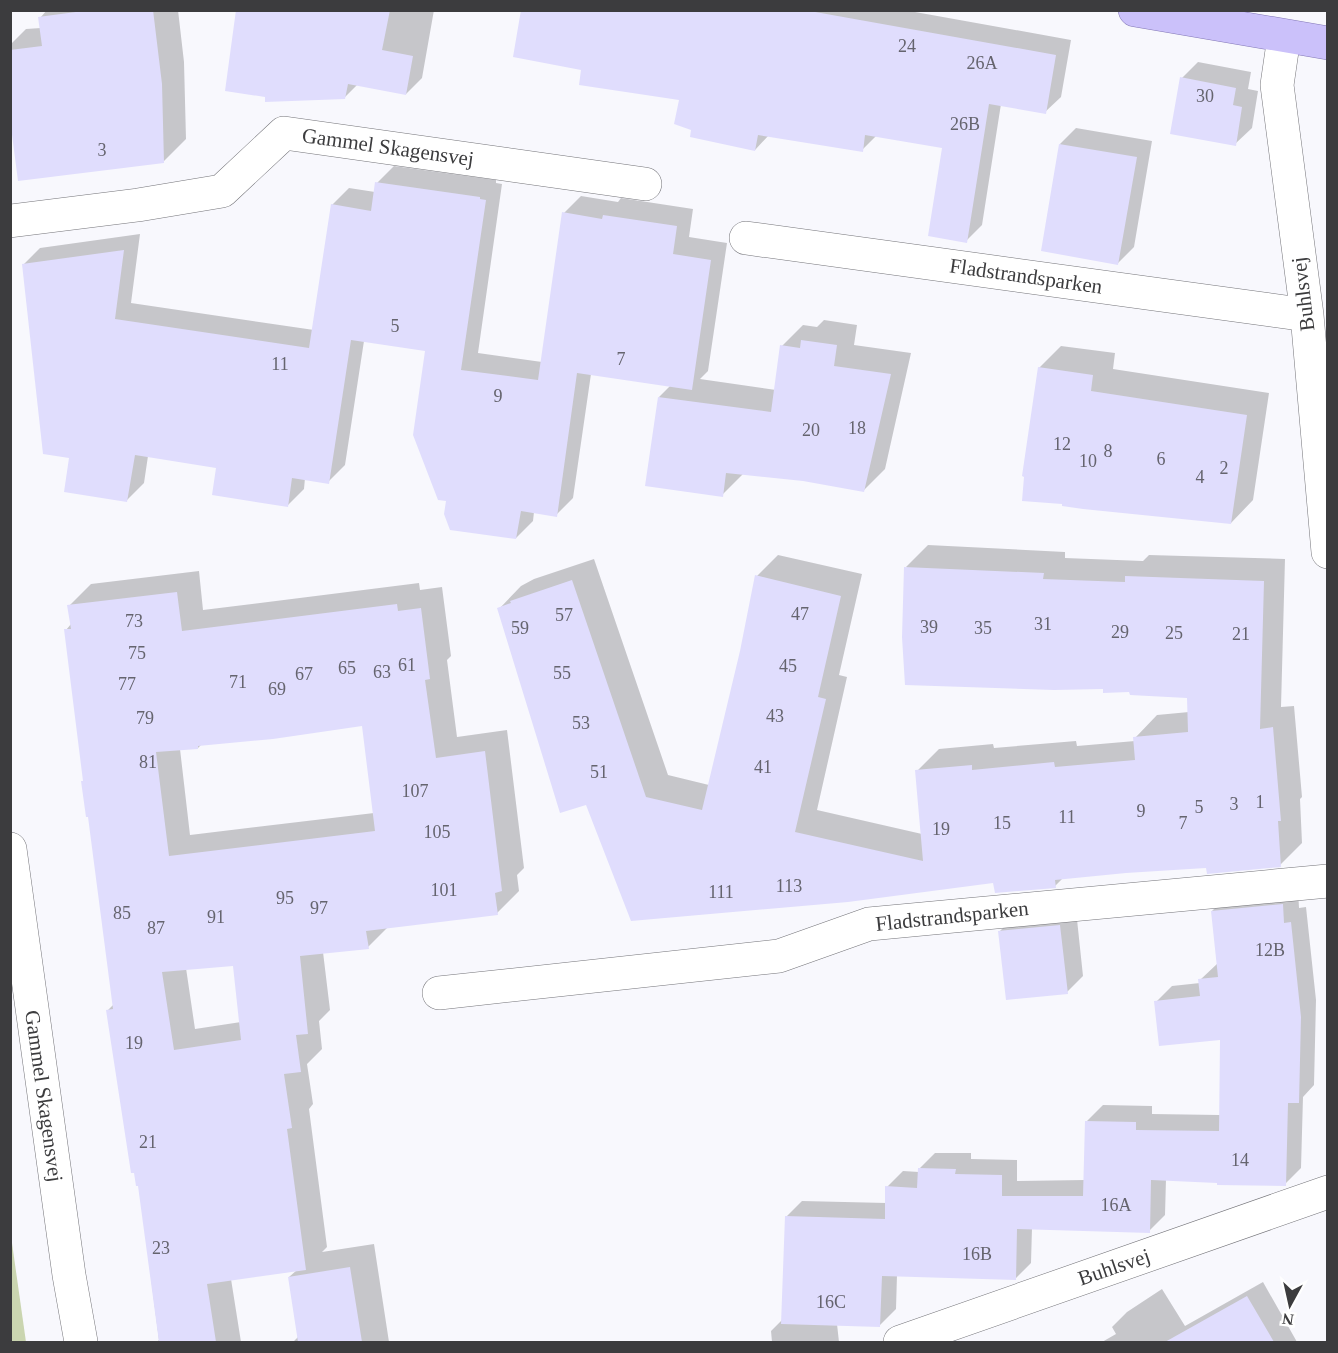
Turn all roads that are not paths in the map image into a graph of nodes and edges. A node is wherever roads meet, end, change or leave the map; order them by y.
1 (1135, 10) edge
2 (1284, 37) junction
3 (1328, 44) edge
4 (645, 183) dead end
5 (10, 221) edge
6 (746, 238) dead end
7 (1307, 315) junction
8 (1328, 552) edge
9 (10, 849) edge
10 (1328, 881) edge
11 (439, 993) dead end
12 (1328, 1191) edge
13 (81, 1342) edge
14 (900, 1342) edge

1 - 2 main road
2 - 3 main road
2 - 7 street, Buhlsvej
4 - 5 street, Gammel Skagensvej
6 - 7 street, Fladstrandsparken
7 - 8 street, Buhlsvej
9 - 13 street, Gammel Skagensvej
10 - 11 street, Fladstrandsparken
12 - 14 street, Buhlsvej

